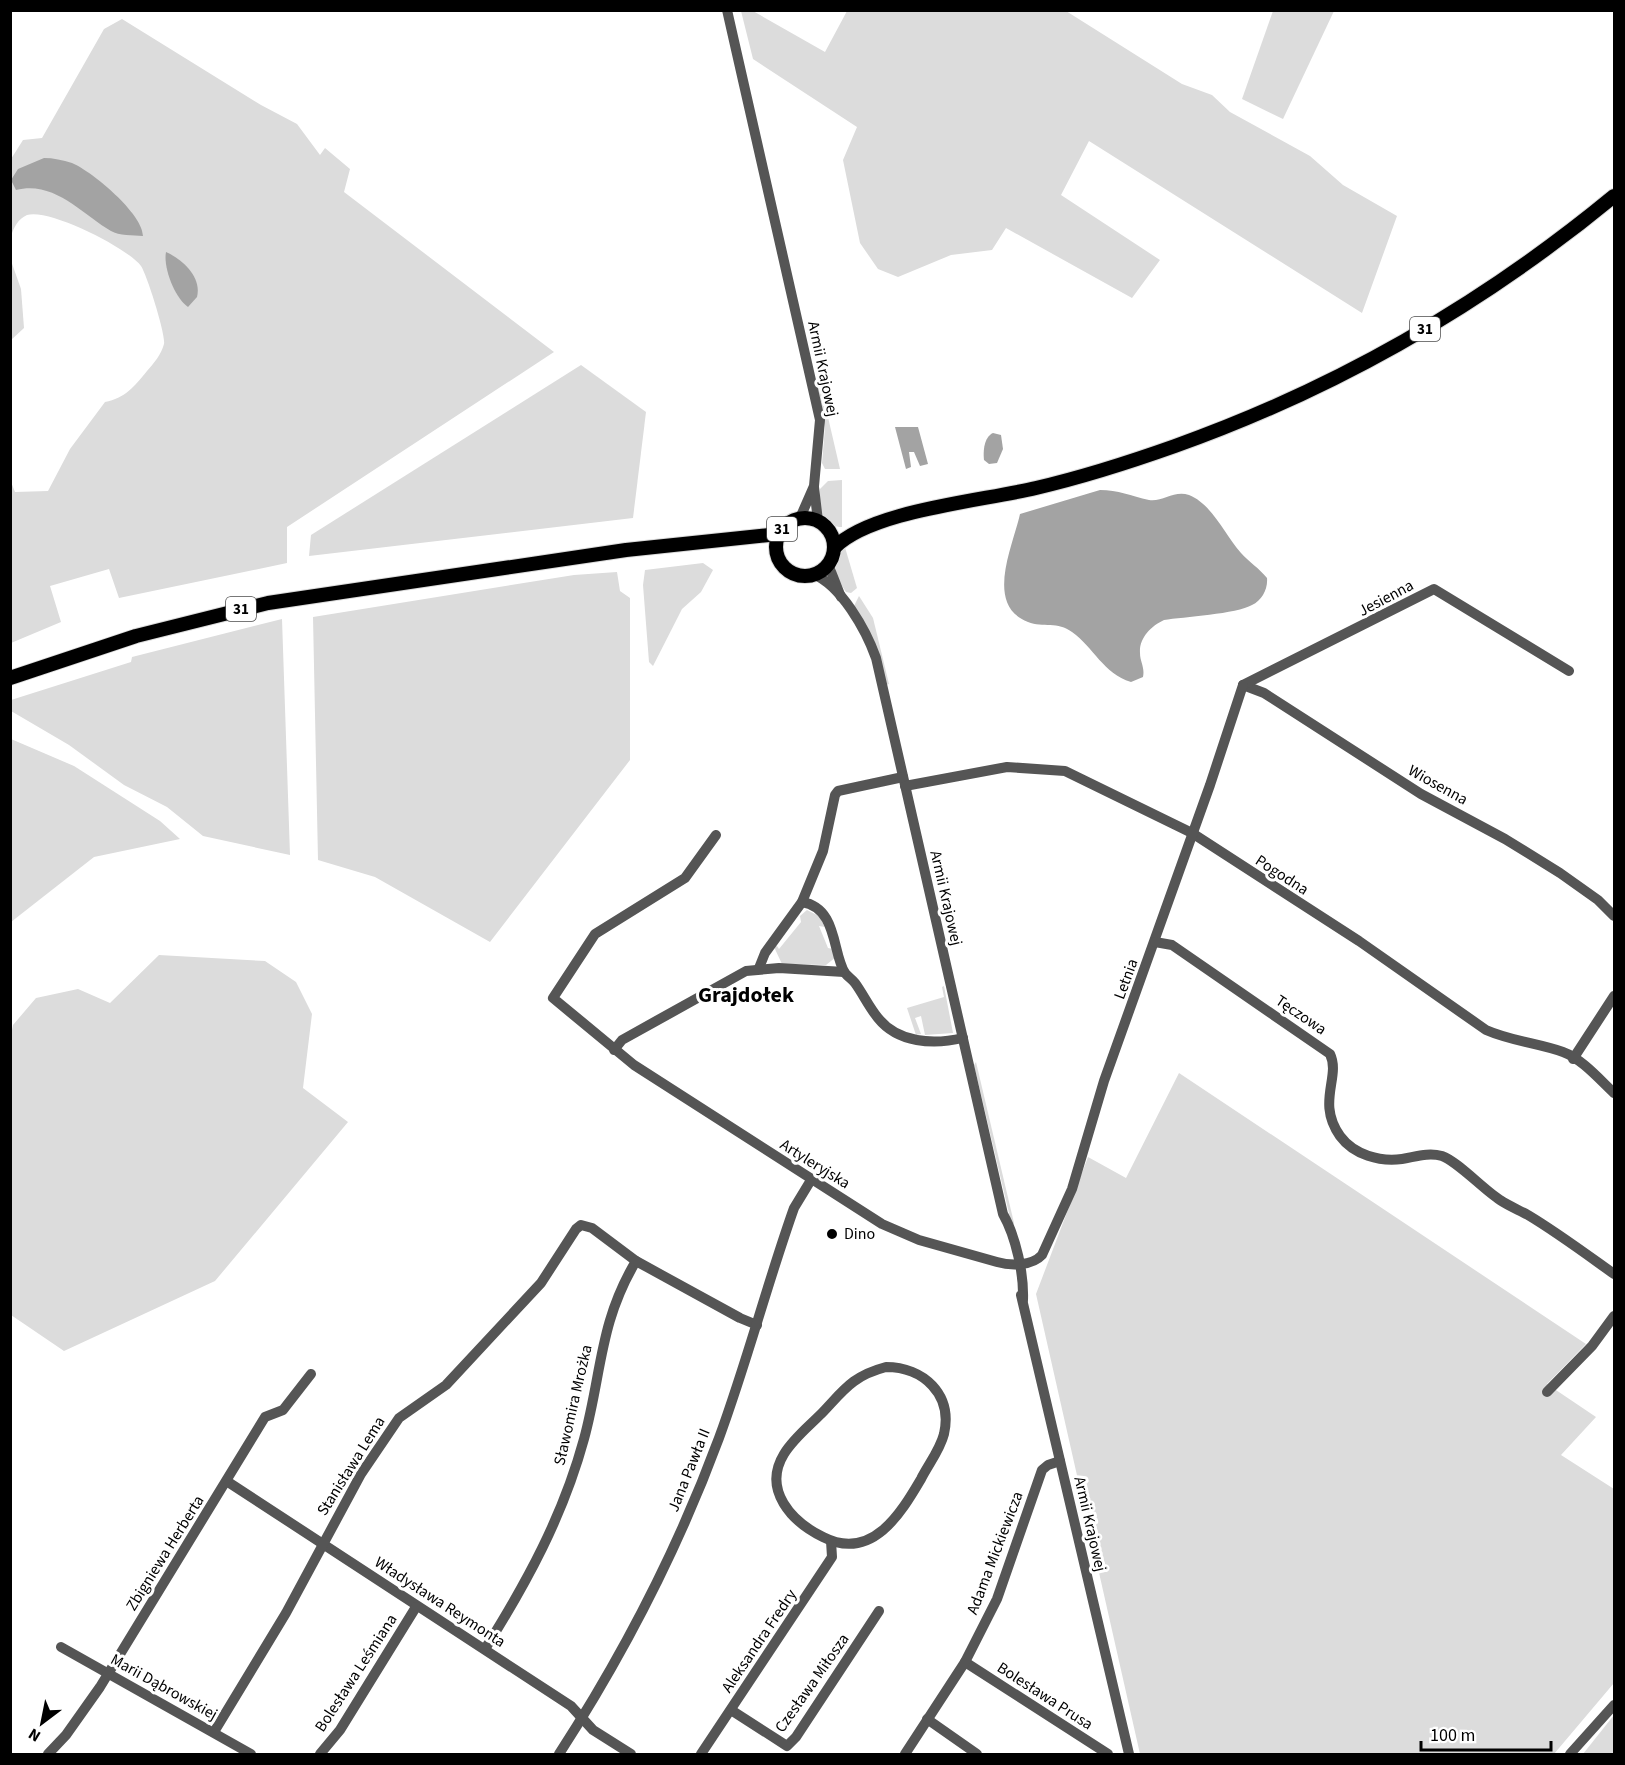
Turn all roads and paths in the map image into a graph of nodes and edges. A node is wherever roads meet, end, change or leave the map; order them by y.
1 (727, 10) edge
2 (1614, 196) edge
3 (814, 486) junction
4 (800, 518) junction
5 (824, 525) junction
6 (862, 529) junction
7 (779, 534) junction
8 (739, 539) junction
9 (834, 548) junction
10 (777, 552) junction
11 (828, 564) junction
12 (813, 574) junction
13 (841, 597) junction
14 (1569, 671) dead end
15 (10, 678) edge
16 (1243, 685) junction
17 (904, 782) junction
18 (1192, 833) junction
19 (716, 835) dead end
20 (802, 902) junction
21 (1614, 916) edge
22 (1155, 942) junction
23 (759, 968) junction
24 (844, 972) junction
25 (1614, 996) edge
26 (963, 1038) junction
27 (614, 1050) junction
28 (1573, 1059) junction
29 (1614, 1092) edge
30 (811, 1180) junction
31 (636, 1261) junction
32 (1015, 1264) junction
33 (1614, 1274) edge
34 (1614, 1316) edge
35 (757, 1325) junction
36 (311, 1374) dead end
37 (1547, 1392) dead end
38 (1060, 1461) junction
39 (228, 1482) junction
40 (831, 1541) junction
41 (322, 1543) junction
42 (416, 1607) junction
43 (879, 1611) dead end
44 (61, 1647) dead end
45 (485, 1648) junction
46 (965, 1662) junction
47 (107, 1673) junction
48 (1614, 1705) edge
49 (730, 1710) junction
50 (582, 1719) junction
51 (927, 1719) junction
52 (214, 1732) junction
53 (48, 1755) edge
54 (251, 1755) edge
55 (320, 1755) edge
56 (559, 1755) edge
57 (631, 1755) edge
58 (701, 1755) edge
59 (905, 1755) edge
60 (977, 1755) edge
61 (1108, 1755) edge
62 (1129, 1755) edge
63 (1570, 1755) edge

1 - 3 street, Armii Krajowej
2 - 6 main road, 31
3 - 4 street, Armii Krajowej
3 - 5 street, Armii Krajowej
4 - 5 main road, 31
4 - 7 main road, 31
5 - 6 main road, 31
5 - 9 main road
6 - 9 main road, 31
7 - 8 main road, 31
7 - 10 main road, 31
8 - 10 main road, 31
8 - 15 main road, 31
9 - 11 main road
10 - 12 main road, 31
11 - 12 main road
11 - 13 street, Armii Krajowej
12 - 13 street, Armii Krajowej
13 - 17 street, Armii Krajowej
14 - 16 street, Jesienna
16 - 18 street, Letnia
16 - 21 street, Wiosenna
17 - 18 street, Pogodna
17 - 20 street
17 - 26 street, Armii Krajowej
18 - 22 street, Letnia
18 - 28 street, Pogodna
19 - 27 street, Artyleryjska
20 - 23 street
20 - 24 street
22 - 32 street, Letnia
22 - 33 street, Tęczowa
23 - 24 street
23 - 27 street
24 - 26 street
25 - 28 street
26 - 32 street, Armii Krajowej
27 - 30 street, Artyleryjska
28 - 29 street, Pogodna
30 - 32 street, Artyleryjska
30 - 35 street, Jana Pawła II
31 - 35 street
31 - 41 street, Stanisława Lema
31 - 45 street, Sławomira Mrożka
32 - 38 street, Armii Krajowej
34 - 37 street
35 - 50 street, Jana Pawła II
36 - 39 street, Zbigniewa Herberta
38 - 46 street, Adama Mickiewicza
38 - 62 street, Armii Krajowej
39 - 41 street, Władysława Reymonta
39 - 47 street, Zbigniewa Herberta
40 - 40 street
40 - 49 street, Aleksandra Fredry
41 - 42 street, Władysława Reymonta
41 - 52 street, Stanisława Lema
42 - 45 street, Władysława Reymonta
42 - 55 street, Bolesława Leśmiana
43 - 49 street, Czesława Miłosza
44 - 47 street, Marii Dąbrowskiej
45 - 50 street, Władysława Reymonta
46 - 51 street, Adama Mickiewicza
46 - 61 street, Bolesława Prusa
47 - 52 street, Marii Dąbrowskiej
47 - 53 street, Zbigniewa Herberta
48 - 63 street
49 - 58 street, Aleksandra Fredry
50 - 56 street, Jana Pawła II
50 - 57 street, Władysława Reymonta
51 - 59 street, Adama Mickiewicza
51 - 60 street
52 - 54 street, Marii Dąbrowskiej

